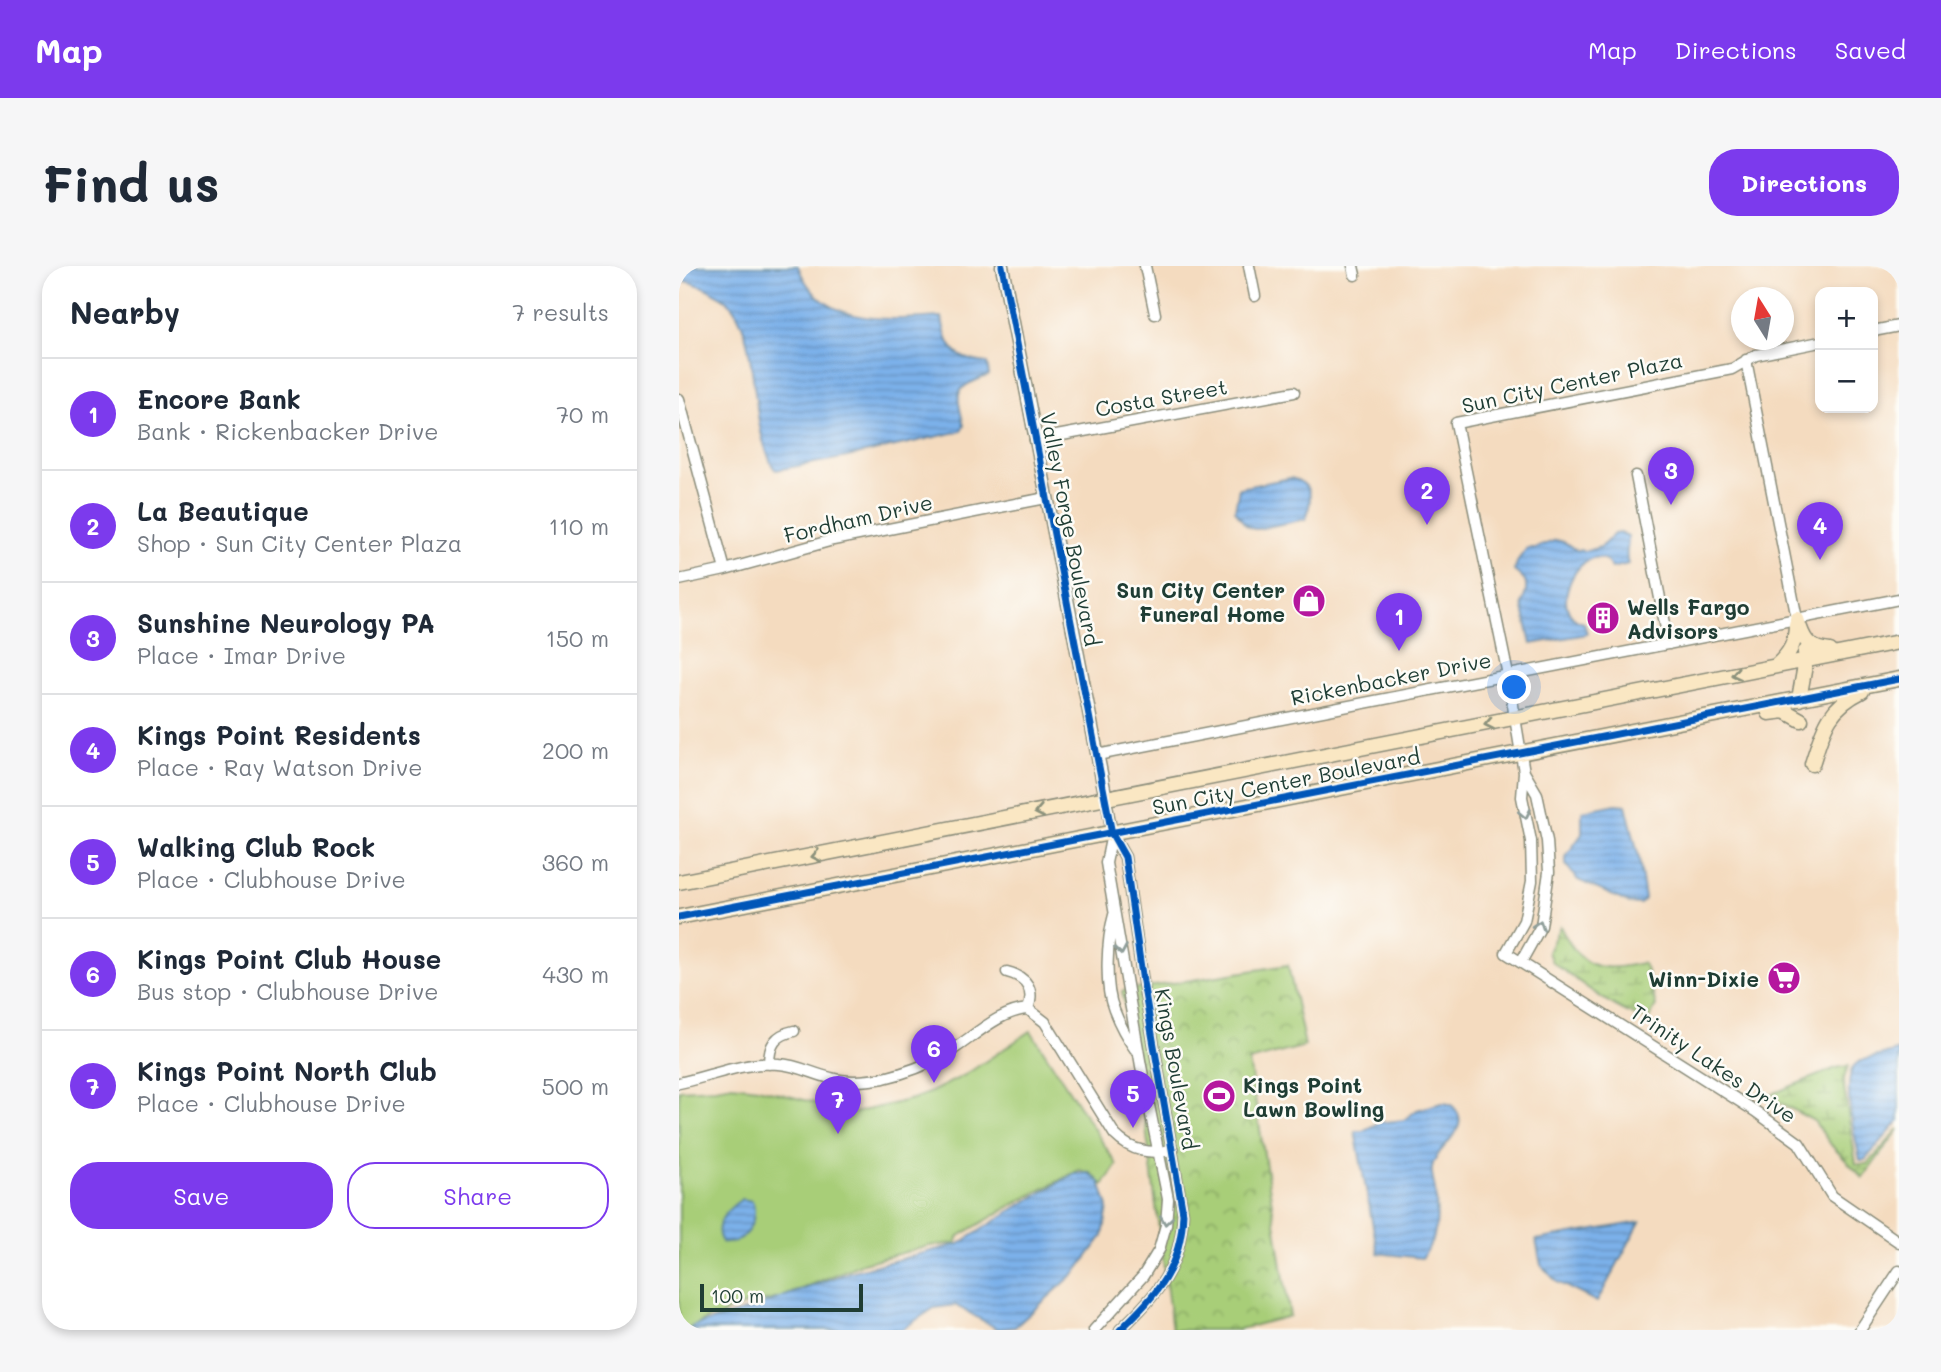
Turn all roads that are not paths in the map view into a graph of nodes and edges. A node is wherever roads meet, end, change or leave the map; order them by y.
1 (1002, 266) edge
2 (1145, 266) edge
3 (1249, 266) edge
4 (1255, 296) dead end
5 (1155, 314) dead end
6 (1899, 326) edge
7 (1878, 330) edge
8 (1815, 343) edge
9 (1746, 360) junction
10 (1294, 392) dead end
11 (679, 398) edge
12 (1035, 440) junction
13 (1636, 477) dead end
14 (1046, 498) junction
15 (725, 570) junction
16 (679, 580) edge
17 (1899, 599) edge
18 (1797, 620) junction
19 (1803, 637) junction
20 (1899, 642) edge
21 (1669, 644) junction
22 (1843, 652) junction
23 (1805, 660) junction
24 (1777, 665) junction
25 (1508, 675) junction
26 (1893, 680) edge
27 (1798, 699) junction
28 (1515, 719) junction
29 (1801, 720) dead end
30 (1660, 727) junction
31 (1521, 752) junction
32 (1097, 755) junction
33 (1812, 764) dead end
34 (1524, 772) junction
35 (1106, 799) junction
36 (1112, 834) junction
37 (679, 882) edge
38 (1115, 912) junction
39 (679, 917) edge
40 (1521, 962) junction
41 (1007, 972) dead end
42 (1028, 1009) junction
43 (794, 1031) dead end
44 (1139, 1055) junction
45 (769, 1064) junction
46 (679, 1083) edge
47 (1173, 1150) junction
48 (1158, 1153) junction
49 (1899, 1242) edge
50 (1899, 1271) edge
51 (1094, 1330) edge
52 (1120, 1330) edge
53 (1860, 1330) edge

1 - 12 street, Valley Forge Boulevard
2 - 5 street
3 - 4 street
6 - 7 street
8 - 9 street, Sun City Center Plaza
9 - 18 street
9 - 25 street, Sun City Center Plaza
10 - 12 street, Costa Street
11 - 15 street
12 - 14 street, Valley Forge Boulevard
13 - 21 street
14 - 15 street, Fordham Drive
14 - 32 street, Valley Forge Boulevard
15 - 16 street, Fordham Drive
17 - 18 street, Rickenbacker Drive
18 - 19 main road
18 - 21 street, Rickenbacker Drive
18 - 24 main road
19 - 22 main road
19 - 23 main road
20 - 22 main road, Sun City Center Boulevard
21 - 25 street, Rickenbacker Drive
22 - 23 main road, Sun City Center Boulevard
23 - 24 main road, Sun City Center Boulevard
23 - 27 main road
24 -> 28 main road, Sun City Center Boulevard
25 - 28 street, Sun City Center Plaza
25 - 32 street, Rickenbacker Drive
26 - 27 main road, Sun City Center Boulevard
26 - 33 main road
27 - 30 main road, Sun City Center Boulevard
28 - 31 street, Trinity Lakes Drive
28 -> 35 main road, Sun City Center Boulevard
29 - 30 main road
30 - 31 main road, Sun City Center Boulevard
31 - 34 street, Trinity Lakes Drive
31 - 36 main road, Sun City Center Boulevard
32 - 35 street, Valley Forge Boulevard
40 -> 34 street, Trinity Lakes Drive
34 -> 40 street, Trinity Lakes Drive
35 - 36 street, Kings Boulevard
35 -> 37 main road, Sun City Center Boulevard
36 - 38 street, Kings Boulevard
36 - 39 main road, Sun City Center Boulevard
36 - 47 street, Kings Boulevard
38 -> 44 street, Kings Boulevard
38 - 44 street, Kings Boulevard
40 - 49 street, Trinity Lakes Drive
41 - 42 street
42 - 45 street
42 - 48 street
43 - 45 street
44 - 48 street, Kings Boulevard
45 - 46 street
47 - 48 street
47 - 52 street, Kings Boulevard
48 -> 51 street, Kings Boulevard
50 - 53 street

